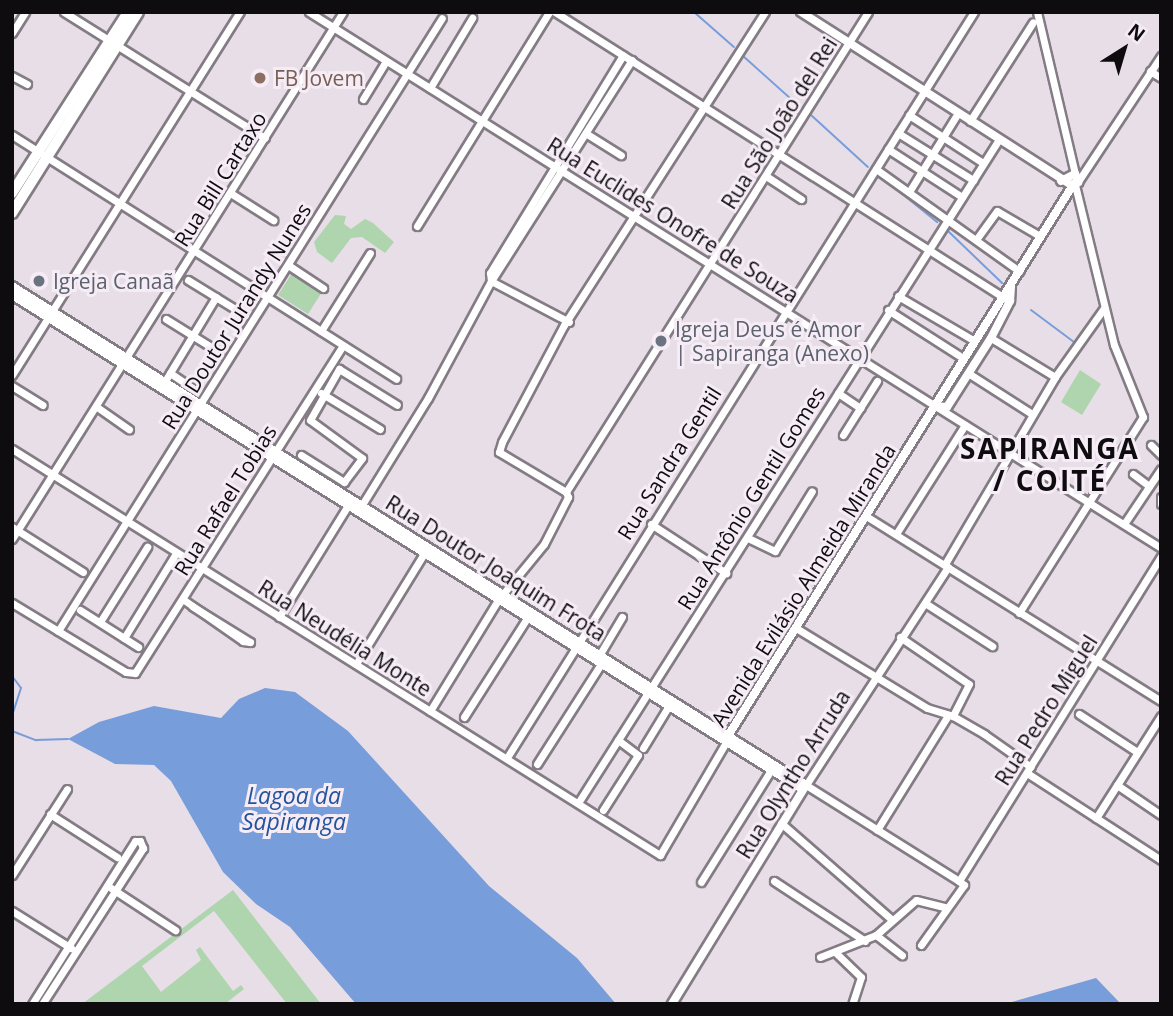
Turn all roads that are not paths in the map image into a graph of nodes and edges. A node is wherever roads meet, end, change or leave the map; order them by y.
1 (25, 12) edge
2 (64, 12) edge
3 (128, 12) edge
4 (138, 12) edge
5 (240, 12) edge
6 (309, 12) edge
7 (343, 12) edge
8 (549, 12) edge
9 (555, 12) edge
10 (765, 12) edge
11 (868, 12) edge
12 (974, 12) edge
13 (1037, 12) edge
14 (799, 13) edge
15 (472, 18) dead end
16 (442, 19) dead end
17 (1033, 22) dead end
18 (333, 28) junction
19 (12, 33) edge
20 (113, 44) junction
21 (848, 44) junction
22 (623, 55) junction
23 (1161, 56) edge
24 (386, 61) junction
25 (632, 61) junction
26 (1150, 71) junction
27 (408, 75) junction
28 (12, 76) edge
29 (1161, 78) edge
30 (27, 84) dead end
31 (430, 88) junction
32 (925, 91) junction
33 (190, 93) junction
34 (363, 99) dead end
35 (705, 107) junction
36 (958, 113) junction
37 (909, 115) junction
38 (482, 120) junction
39 (970, 121) junction
40 (898, 133) junction
41 (587, 134) junction
42 (12, 135) edge
43 (943, 137) junction
44 (265, 138) junction
45 (998, 141) junction
46 (888, 149) junction
47 (38, 152) junction
48 (780, 154) junction
49 (932, 155) junction
50 (621, 156) dead end
51 (49, 158) junction
52 (983, 163) junction
53 (555, 166) junction
54 (876, 169) junction
55 (922, 171) junction
56 (564, 172) junction
57 (766, 176) junction
58 (973, 180) junction
59 (1073, 180) junction
60 (909, 192) junction
61 (12, 193) edge
62 (232, 194) junction
63 (962, 197) junction
64 (801, 199) dead end
65 (855, 202) junction
66 (122, 204) junction
67 (12, 213) edge
68 (637, 217) junction
69 (949, 219) junction
70 (273, 220) dead end
71 (417, 226) dead end
72 (1040, 236) junction
73 (978, 237) junction
74 (929, 248) junction
75 (196, 251) junction
76 (370, 253) dead end
77 (711, 264) junction
78 (288, 265) junction
79 (1019, 271) junction
80 (188, 280) dead end
81 (491, 281) junction
82 (1012, 284) junction
83 (12, 286) edge
84 (323, 288) dead end
85 (12, 295) edge
86 (1002, 295) junction
87 (269, 296) junction
88 (898, 296) junction
89 (216, 298) junction
90 (1010, 301) junction
91 (1104, 308) junction
92 (888, 310) junction
93 (786, 312) junction
94 (244, 315) dead end
95 (52, 316) junction
96 (166, 319) dead end
97 (569, 322) junction
98 (321, 331) junction
99 (193, 336) junction
100 (991, 338) junction
101 (973, 340) junction
102 (343, 345) junction
103 (219, 352) dead end
104 (859, 358) junction
105 (963, 358) junction
106 (126, 363) junction
107 (170, 373) junction
108 (968, 373) junction
109 (12, 375) edge
110 (1055, 377) junction
111 (396, 379) dead end
112 (877, 380) dead end
113 (162, 385) junction
114 (12, 386) edge
115 (314, 389) junction
116 (197, 391) dead end
117 (838, 393) junction
118 (323, 394) junction
119 (42, 405) dead end
120 (397, 405) dead end
121 (934, 406) junction
122 (97, 407) junction
123 (200, 408) junction
124 (860, 408) junction
125 (1032, 414) junction
126 (965, 425) junction
127 (129, 429) dead end
128 (380, 429) dead end
129 (843, 435) dead end
130 (1151, 446) dead end
131 (12, 449) edge
132 (1009, 452) junction
133 (274, 454) junction
134 (301, 455) dead end
135 (1161, 455) edge
136 (1161, 469) edge
137 (1133, 474) dead end
138 (53, 475) junction
139 (1151, 484) junction
140 (1161, 488) edge
141 (812, 491) dead end
142 (566, 492) junction
143 (1161, 497) edge
144 (351, 501) junction
145 (1087, 503) junction
146 (1161, 504) edge
147 (360, 508) junction
148 (866, 516) junction
149 (128, 523) junction
150 (651, 524) junction
151 (1124, 524) junction
152 (15, 529) edge
153 (896, 534) junction
154 (748, 538) junction
155 (12, 539) edge
156 (147, 547) dead end
157 (1161, 548) edge
158 (426, 549) junction
159 (176, 553) junction
160 (1161, 557) edge
161 (946, 565) junction
162 (203, 569) junction
163 (83, 572) dead end
164 (726, 572) junction
165 (501, 597) junction
166 (184, 600) junction
167 (12, 603) edge
168 (925, 603) junction
169 (192, 606) junction
170 (80, 610) dead end
171 (1019, 613) junction
172 (279, 617) junction
173 (622, 617) dead end
174 (527, 618) junction
175 (100, 622) junction
176 (796, 628) junction
177 (58, 631) junction
178 (900, 637) junction
179 (124, 638) junction
180 (577, 644) junction
181 (992, 646) dead end
182 (138, 647) dead end
183 (600, 654) junction
184 (356, 664) junction
185 (601, 664) junction
186 (1096, 664) junction
187 (876, 674) junction
188 (650, 692) junction
189 (1161, 701) edge
190 (668, 707) junction
191 (430, 711) junction
192 (1079, 715) dead end
193 (950, 716) junction
194 (1161, 716) edge
195 (464, 717) dead end
196 (727, 738) junction
197 (618, 740) junction
198 (643, 748) dead end
199 (1137, 752) junction
200 (508, 757) junction
201 (537, 764) dead end
202 (772, 767) junction
203 (1029, 770) junction
204 (1117, 785) junction
205 (804, 787) junction
206 (67, 789) dead end
207 (579, 803) junction
208 (603, 810) dead end
209 (50, 814) junction
210 (1161, 815) edge
211 (1096, 818) junction
212 (781, 823) junction
213 (877, 830) junction
214 (660, 855) joint
215 (117, 857) dead end
216 (1161, 860) edge
217 (12, 875) edge
218 (775, 881) dead end
219 (959, 881) junction
220 (701, 882) dead end
221 (107, 886) junction
222 (115, 891) junction
223 (947, 908) junction
224 (12, 911) edge
225 (892, 920) junction
226 (175, 930) dead end
227 (876, 935) junction
228 (865, 941) junction
229 (921, 945) dead end
230 (72, 949) junction
231 (835, 952) junction
232 (902, 955) dead end
233 (820, 957) dead end
234 (32, 1004) edge
235 (42, 1004) edge
236 (672, 1004) edge
237 (852, 1004) edge

1 - 19 street
2 - 20 street
3 - 20 main road
4 - 20 main road
5 - 33 street
6 - 18 street, Rua Euclides Onofre de Souza
7 - 18 street, Rua Bill Cartaxo
8 - 38 street
9 - 22 street
10 - 35 street
11 - 21 street, Rua São João del Rei
12 - 32 street, Rua Sandra Gentil
13 - 59 street
14 - 21 street
15 - 31 street
16 - 27 street, Rua Doutor Jurandy Nunes
17 - 39 street
18 - 24 street, Rua Euclides Onofre de Souza
18 - 44 street, Rua Bill Cartaxo
20 - 33 street
20 - 47 main road
20 - 51 main road
21 - 32 street
21 - 48 street, Rua São João del Rei
22 - 25 street
22 - 53 street
23 - 26 street, Avenida Evilásio Almeida Miranda
24 - 27 street, Rua Euclides Onofre de Souza
24 - 34 street
25 - 35 street
25 - 41 street
26 - 29 street
26 - 59 street, Avenida Evilásio Almeida Miranda
27 - 31 street, Rua Euclides Onofre de Souza
27 - 78 street, Rua Doutor Jurandy Nunes
28 - 30 street
31 - 38 street, Rua Euclides Onofre de Souza
32 - 36 street
32 - 37 street, Rua Sandra Gentil
33 - 44 street
33 - 66 street
35 - 48 street
35 - 68 street
36 - 39 street
36 - 43 street
37 - 40 street, Rua Sandra Gentil
37 - 43 street
38 - 53 street, Rua Euclides Onofre de Souza
38 - 71 street
39 - 45 street
40 - 46 street, Rua Sandra Gentil
40 - 49 street
41 - 50 street
41 - 56 street
42 - 47 street
43 - 49 street
43 - 52 street
44 - 62 street, Rua Bill Cartaxo
45 - 52 street, Rua Antônio Gentil Gomes
45 - 59 street
46 - 54 street, Rua Sandra Gentil
46 - 55 street
47 - 51 street
47 - 61 main road
48 - 57 street, Rua São João del Rei
48 - 65 street
49 - 55 street
49 - 58 street
51 - 66 street
51 - 67 main road
52 - 58 street, Rua Antônio Gentil Gomes
53 - 56 street, Rua Euclides Onofre de Souza
53 - 81 street
54 - 60 street
54 - 65 street, Rua Sandra Gentil
55 - 60 street
55 - 63 street
56 - 68 street, Rua Euclides Onofre de Souza
56 - 81 street
57 - 64 street
57 - 77 street, Rua São João del Rei
58 - 63 street, Rua Antônio Gentil Gomes
59 - 72 street, Avenida Evilásio Almeida Miranda
59 - 91 street
60 - 69 street
62 - 70 street
62 - 75 street, Rua Bill Cartaxo
63 - 69 street, Rua Antônio Gentil Gomes
65 - 74 street
65 - 93 street, Rua Sandra Gentil
66 - 75 street
66 - 95 street
68 - 77 street, Rua Euclides Onofre de Souza
68 - 97 street
69 - 73 street
69 - 74 street, Rua Antônio Gentil Gomes
72 - 73 street
72 - 79 street, Avenida Evilásio Almeida Miranda
73 - 79 street
74 - 86 street
74 - 88 street, Rua Antônio Gentil Gomes
75 - 87 street
75 - 106 street, Rua Bill Cartaxo
76 - 98 street
77 - 93 street, Rua Euclides Onofre de Souza
77 - 142 street, Rua São João del Rei
78 - 84 street
78 - 87 street, Rua Doutor Jurandy Nunes
79 - 82 street, Avenida Evilásio Almeida Miranda
80 - 89 street
81 - 97 street
81 - 147 street
82 - 86 street, Avenida Evilásio Almeida Miranda
82 - 90 street, Avenida Evilásio Almeida Miranda
83 - 95 street, Rua Doutor Joaquim Frota
85 - 95 street, Rua Doutor Joaquim Frota
86 - 90 street
86 - 101 street, Avenida Evilásio Almeida Miranda
87 - 98 street
87 - 123 street, Rua Doutor Jurandy Nunes
88 - 92 street, Rua Antônio Gentil Gomes
88 - 101 street
89 - 94 street
89 - 99 street
90 - 100 street, Avenida Evilásio Almeida Miranda
91 - 110 street, Rua Olyntho Arruda
91 - 145 street
92 - 104 street, Rua Antônio Gentil Gomes
92 - 105 street
93 - 104 street, Rua Euclides Onofre de Souza
93 - 150 street, Rua Sandra Gentil
95 - 106 street, Rua Doutor Joaquim Frota
95 - 109 street
96 - 99 street
97 - 142 street
98 - 102 street
99 - 103 street
99 - 107 street
100 - 108 street, Avenida Evilásio Almeida Miranda
100 - 110 street
101 - 105 street, Avenida Evilásio Almeida Miranda
102 - 111 street
102 - 115 street, Rua Rafael Tobias
104 - 117 street, Rua Antônio Gentil Gomes
104 - 121 street, Rua Euclides Onofre de Souza
105 - 121 street, Avenida Evilásio Almeida Miranda
106 - 113 street, Rua Doutor Joaquim Frota
106 - 122 street, Rua Bill Cartaxo
107 - 113 street
107 - 116 street
108 - 121 street, Avenida Evilásio Almeida Miranda
108 - 125 street
110 - 125 street, Rua Olyntho Arruda
112 - 124 street
113 - 123 street, Rua Doutor Joaquim Frota
114 - 119 street
115 - 118 street
115 - 133 street, Rua Rafael Tobias
117 - 124 street
117 - 154 street, Rua Antônio Gentil Gomes
118 - 120 street
118 - 128 street
118 - 134 street
121 - 126 street, Rua Euclides Onofre de Souza
121 - 148 street, Avenida Evilásio Almeida Miranda
122 - 127 street
122 - 138 street, Rua Bill Cartaxo
123 - 133 street, Rua Doutor Joaquim Frota
123 - 149 street, Rua Doutor Jurandy Nunes
124 - 129 street
125 - 132 street, Rua Olyntho Arruda
126 - 132 street, Rua Euclides Onofre de Souza
126 - 153 street
130 - 135 street
131 - 138 street, Rua Neudélia Monte
132 - 145 street, Rua Euclides Onofre de Souza
132 - 161 street, Rua Olyntho Arruda
133 - 144 street, Rua Doutor Joaquim Frota
133 - 162 street, Rua Rafael Tobias
136 - 139 street
137 - 139 street
138 - 149 street, Rua Neudélia Monte
138 - 152 street, Rua Bill Cartaxo
139 - 140 street
139 - 151 street
141 - 154 street
142 - 165 street, Rua São João del Rei
143 - 146 street
144 - 147 street, Rua Doutor Joaquim Frota
144 - 172 street
145 - 151 street, Rua Euclides Onofre de Souza
145 - 171 street
147 - 158 street, Rua Doutor Joaquim Frota
148 - 153 street
148 - 176 street, Avenida Evilásio Almeida Miranda
149 - 159 street, Rua Neudélia Monte
149 - 177 street, Rua Doutor Jurandy Nunes
150 - 164 street
150 - 180 street, Rua Sandra Gentil
151 - 157 street, Rua Euclides Onofre de Souza
152 - 155 street, Rua Bill Cartaxo
152 - 163 street
153 - 161 street
154 - 164 street, Rua Antônio Gentil Gomes
156 - 175 street
158 - 165 street, Rua Doutor Joaquim Frota
158 - 184 street
159 - 162 street, Rua Neudélia Monte
159 - 179 street
160 - 186 street, Rua Pedro Miguel
161 - 168 street, Rua Olyntho Arruda
161 - 171 street
162 - 166 street, Rua Rafael Tobias
162 - 172 street, Rua Neudélia Monte
164 - 188 street, Rua Antônio Gentil Gomes
165 - 174 street, Rua Doutor Joaquim Frota
165 - 180 street, Rua Doutor Joaquim Frota
165 - 191 street, Rua São João del Rei
166 - 169 street
166 - 177 street, Rua Rafael Tobias
167 - 177 street
168 - 178 street, Rua Olyntho Arruda
168 - 181 street
169 - 169 street
170 - 175 street
171 - 186 street
172 - 184 street, Rua Neudélia Monte
173 - 183 street
174 - 180 street, Rua Doutor Joaquim Frota
174 - 195 street
175 - 179 street
176 - 187 street
176 - 196 street, Avenida Evilásio Almeida Miranda
178 - 187 street, Rua Olyntho Arruda
178 - 193 street
179 - 182 street
180 - 183 street, Rua Doutor Joaquim Frota
180 - 185 street, Rua Doutor Joaquim Frota
180 - 200 street, Rua Sandra Gentil
183 - 188 street, Rua Doutor Joaquim Frota
184 - 191 street, Rua Neudélia Monte
185 - 188 street, Rua Doutor Joaquim Frota
185 - 201 street
186 - 189 street
186 - 203 street, Rua Pedro Miguel
187 - 193 street
187 - 205 street, Rua Olyntho Arruda
188 - 190 street, Rua Doutor Joaquim Frota
188 - 196 street, Rua Doutor Joaquim Frota
188 - 197 street, Rua Antônio Gentil Gomes
190 - 196 street, Rua Doutor Joaquim Frota
190 - 198 street
191 - 200 street, Rua Neudélia Monte
192 - 199 street
193 - 203 street
193 - 213 street
194 - 199 street
196 - 202 street, Rua Doutor Joaquim Frota
196 - 214 street, Avenida Evilásio Almeida Miranda
197 - 207 street, Rua Antônio Gentil Gomes
197 - 208 street
199 - 204 street
200 - 207 street, Rua Neudélia Monte
202 - 205 street, Rua Doutor Joaquim Frota
202 - 220 street
203 - 211 street
203 - 219 street, Rua Pedro Miguel
204 - 210 street
204 - 211 street
205 - 212 street, Rua Olyntho Arruda
205 - 213 street, Rua Doutor Joaquim Frota
206 - 209 street
207 - 214 street, Rua Neudélia Monte
209 - 215 street
209 - 217 street
211 - 216 street
212 - 225 street
212 - 236 street, Rua Olyntho Arruda
213 - 219 street, Rua Doutor Joaquim Frota
218 - 228 street
219 - 223 street, Rua Pedro Miguel
221 - 222 street
221 - 222 street
221 - 230 street
222 - 226 street
222 - 230 street
223 - 225 street
223 - 229 street
224 - 230 street
225 - 227 street
227 - 228 street
227 - 232 street
228 - 231 street
230 - 234 street
230 - 235 street
231 - 233 street
231 - 237 street

